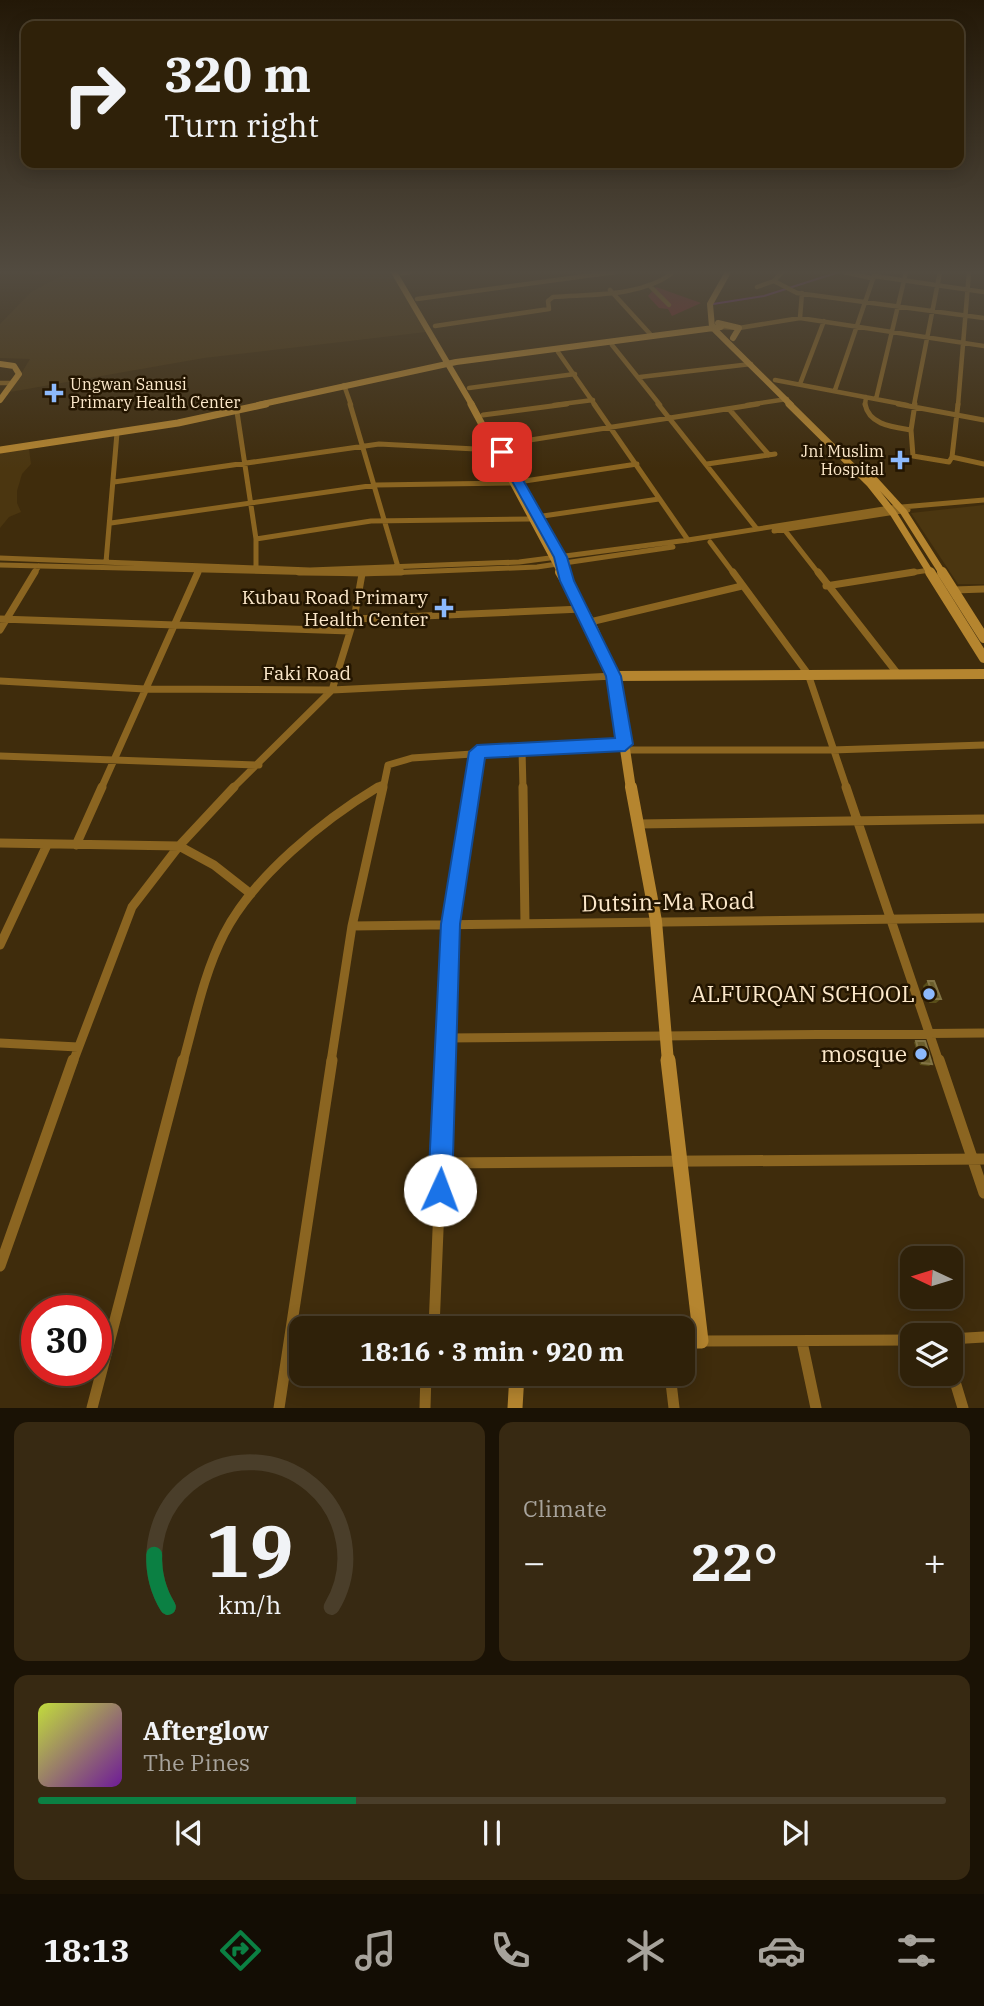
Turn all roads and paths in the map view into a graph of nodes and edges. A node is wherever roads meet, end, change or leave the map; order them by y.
1 (439, 338) edge
2 (441, 338) edge
3 (633, 338) edge
4 (655, 338) edge
5 (728, 338) edge
6 (733, 338) edge
7 (818, 338) edge
8 (854, 338) edge
9 (888, 338) edge
10 (927, 338) edge
11 (937, 338) edge
12 (961, 338) edge
13 (961, 342) junction
14 (612, 345) junction
15 (984, 346) edge
16 (558, 352) junction
17 (454, 364) junction
18 (751, 364) junction
19 (0, 365) edge
20 (575, 374) junction
21 (640, 377) junction
22 (775, 380) junction
23 (0, 383) edge
24 (12, 383) junction
25 (800, 384) junction
26 (344, 385) junction
27 (469, 388) junction
28 (835, 390) junction
29 (866, 397) junction
30 (787, 399) junction
31 (876, 399) junction
32 (0, 400) edge
33 (593, 400) junction
34 (914, 407) junction
35 (729, 409) junction
36 (237, 412) junction
37 (482, 415) junction
38 (958, 415) junction
39 (672, 418) junction
40 (984, 420) edge
41 (613, 428) junction
42 (911, 430) junction
43 (117, 433) junction
44 (365, 446) junction
45 (497, 448) junction
46 (0, 450) edge
47 (951, 457) junction
48 (244, 462) junction
49 (636, 464) junction
50 (707, 464) junction
51 (984, 464) edge
52 (114, 482) junction
53 (515, 483) junction
54 (376, 485) junction
55 (659, 499) junction
56 (984, 500) edge
57 (250, 501) junction
58 (896, 510) junction
59 (533, 518) junction
60 (111, 523) junction
61 (387, 523) junction
62 (783, 527) junction
63 (757, 529) junction
64 (256, 539) junction
65 (688, 540) junction
66 (710, 542) junction
67 (0, 558) edge
68 (557, 561) junction
69 (107, 562) junction
70 (0, 565) edge
71 (39, 566) junction
72 (159, 567) junction
73 (256, 567) junction
74 (398, 567) junction
75 (930, 570) junction
76 (198, 572) junction
77 (362, 574) junction
78 (742, 586) junction
79 (827, 586) junction
80 (984, 589) edge
81 (954, 590) junction
82 (582, 609) junction
83 (4, 619) edge
84 (354, 619) junction
85 (590, 622) junction
86 (172, 626) junction
87 (0, 629) edge
88 (350, 631) junction
89 (984, 638) edge
90 (984, 658) edge
91 (897, 673) junction
92 (808, 674) junction
93 (984, 674) edge
94 (614, 676) junction
95 (0, 681) edge
96 (145, 689) junction
97 (332, 690) junction
98 (984, 745) edge
99 (626, 747) junction
100 (522, 750) junction
101 (832, 750) junction
102 (477, 752) junction
103 (0, 756) edge
104 (114, 758) junction
105 (260, 765) junction
106 (381, 785) junction
107 (984, 819) edge
108 (856, 822) junction
109 (636, 824) junction
110 (0, 843) edge
111 (47, 845) junction
112 (76, 845) junction
113 (178, 846) junction
114 (251, 894) junction
115 (984, 918) edge
116 (889, 919) junction
117 (656, 921) junction
118 (451, 924) junction
119 (525, 924) junction
120 (352, 926) junction
121 (0, 945) edge
122 (984, 1033) edge
123 (929, 1034) junction
124 (665, 1037) junction
125 (445, 1038) junction
126 (0, 1043) edge
127 (78, 1047) junction
128 (972, 1159) junction
129 (984, 1159) edge
130 (680, 1161) junction
131 (441, 1163) junction
132 (984, 1194) edge
133 (0, 1266) edge
134 (435, 1316) edge
135 (984, 1337) edge
136 (963, 1338) edge
137 (900, 1340) edge
138 (695, 1341) edge
139 (701, 1341) junction
140 (802, 1342) junction
141 (426, 1386) edge
142 (516, 1386) edge
143 (671, 1386) edge
144 (956, 1386) edge
145 (92, 1408) edge
146 (279, 1408) edge
147 (425, 1408) edge
148 (515, 1408) edge
149 (674, 1408) edge
150 (817, 1408) edge
151 (963, 1408) edge

1 - 17 street
2 - 17 street
3 - 17 street
4 - 14 street
5 - 18 street
6 - 22 street
7 - 25 street
8 - 28 street
9 - 31 street
10 - 34 street
11 - 13 street
12 - 13 street
13 - 15 street
13 - 38 street
14 - 16 street
14 - 21 street
16 - 17 street
16 - 20 street
17 - 26 street
17 - 27 street
17 - 45 street
18 - 21 street
18 - 30 street
19 - 24 street
20 - 27 street
20 - 33 street
21 - 39 street
22 - 25 street
22 - 58 street
23 - 24 street
24 - 32 street
25 - 28 street
26 - 36 street
26 - 44 street
27 - 37 street
28 - 29 street
29 - 31 street
29 - 42 street
30 - 35 street
30 - 58 street
31 - 34 street
33 - 37 street
33 - 41 street
34 - 38 street
34 - 42 street
35 - 39 street
35 - 50 street
36 - 43 street
36 - 48 street
37 - 45 street
38 - 40 street
38 - 47 street
39 - 41 street
39 - 50 street
41 - 45 street
41 - 49 street
42 - 47 street
43 - 46 street
43 - 52 street
44 - 45 street
44 - 48 street
44 - 54 street
45 - 53 street
47 - 51 street
48 - 52 street
48 - 57 street
49 - 53 street
49 - 55 street
50 - 63 street
52 - 60 street
53 - 54 street
53 - 59 street
54 - 57 street
54 - 61 street
55 - 59 street
55 - 65 street
56 - 58 street
57 - 60 street
57 - 64 street
58 - 62 street
58 - 75 street
58 - 81 street
59 - 61 street
59 - 68 street
60 - 69 street
61 - 64 street
61 - 74 street
62 - 63 street
62 - 66 street
62 - 79 street
63 - 65 street
64 - 73 street
65 - 68 street
66 - 68 street
66 - 78 street
67 - 69 street
68 - 74 street
68 - 77 street
68 - 82 street
69 - 72 street
70 - 71 street
71 - 72 street
71 - 83 street
72 - 73 street
72 - 76 street
73 - 74 street
75 - 79 street
75 - 90 street
76 - 77 street
76 - 86 street
77 - 84 street
78 - 85 street
78 - 92 street
79 - 91 street
80 - 81 street
81 - 89 street
82 - 84 street
82 - 85 street
83 - 86 street
83 - 87 street
84 - 88 street
85 - 94 street
86 - 88 street
86 - 96 street
88 - 97 street
91 - 92 street
91 - 93 street
92 - 94 street
92 - 101 street
94 - 97 street, Faki Road
94 - 99 street
95 - 96 street, Faki Road
96 - 97 street, Faki Road
96 - 104 street
97 - 105 street
98 - 101 street
99 - 100 street
99 - 101 street
99 - 109 street
100 - 102 street
100 - 119 street
101 - 108 street
102 - 106 street
102 - 118 street
103 - 104 street
104 - 105 street
104 - 112 street
105 - 113 street
106 - 114 street
106 - 120 street
107 - 108 street
108 - 109 street
108 - 116 street
109 - 117 street
110 - 111 street
111 - 112 street
111 - 121 street
112 - 113 street
113 - 114 street
113 - 127 street
114 - 145 street
115 - 116 street, Dutsin-Ma Road
116 - 117 street, Dutsin-Ma Road
116 - 123 street
117 - 119 street, Dutsin-Ma Road
117 - 124 street
118 - 119 street, Dutsin-Ma Road
118 - 120 street, Dutsin-Ma Road
118 - 125 street
120 - 146 street
122 - 123 street
123 - 124 street
123 - 128 street
124 - 125 street
124 - 130 street
125 - 131 street
126 - 127 street
127 - 133 street
128 - 129 street
128 - 130 street
128 - 132 street
130 - 131 street
130 - 139 street
131 - 134 street
135 - 136 street
137 - 140 street
138 - 139 street
139 - 140 street
140 - 150 street
141 - 147 street
142 - 148 street
143 - 149 street
144 - 151 street

